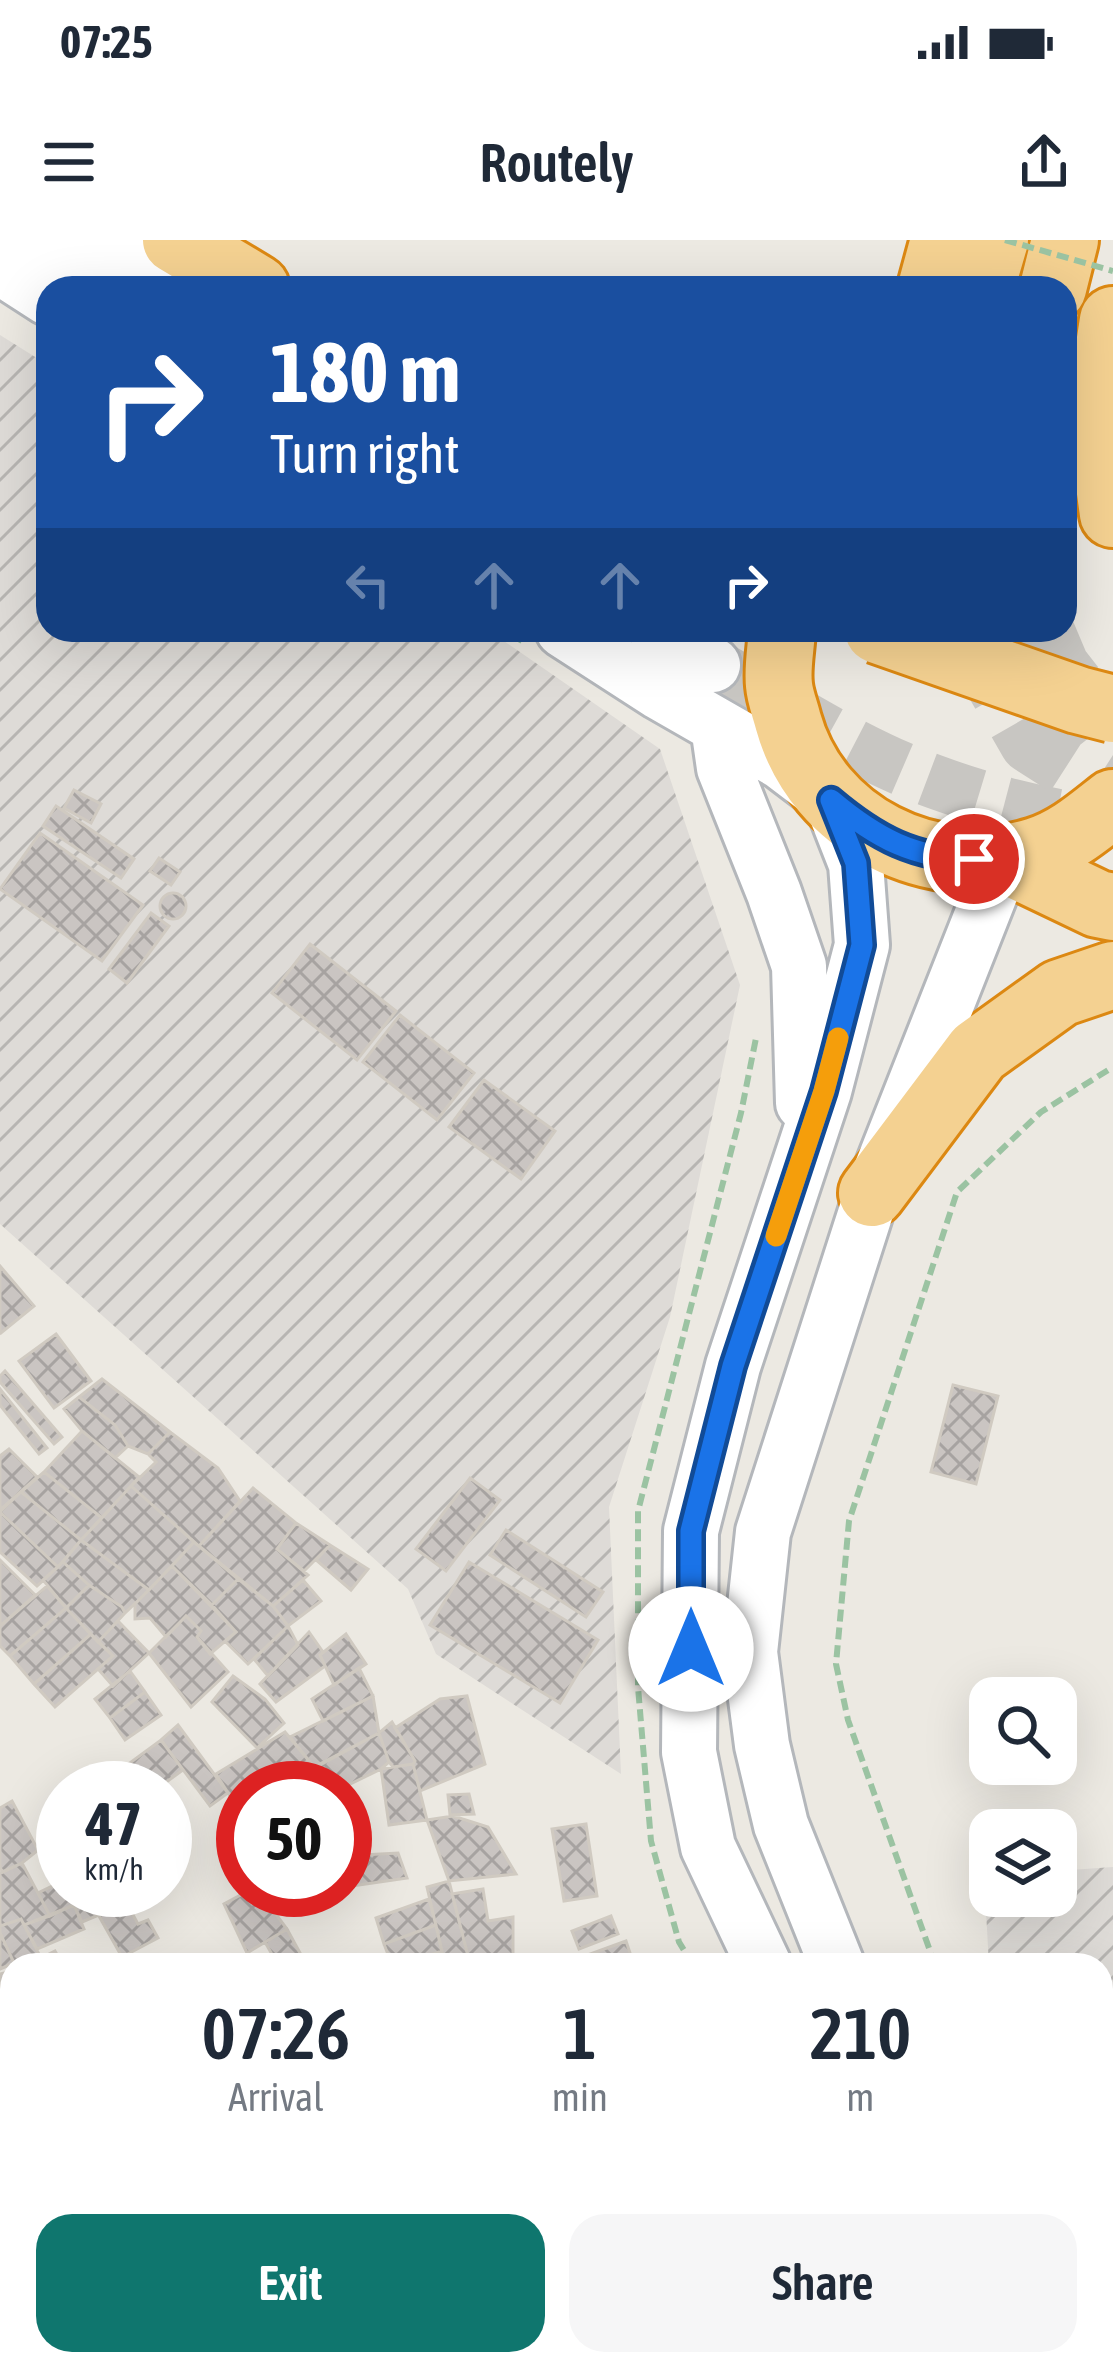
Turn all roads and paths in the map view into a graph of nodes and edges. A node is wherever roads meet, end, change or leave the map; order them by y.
1 (26, 240) edge
2 (104, 240) edge
3 (176, 240) edge
4 (944, 240) edge
5 (995, 240) edge
6 (1005, 240) edge
7 (1065, 240) edge
8 (0, 267) edge
9 (1113, 271) edge
10 (84, 276) edge
11 (160, 276) edge
12 (236, 276) edge
13 (934, 276) edge
14 (984, 276) edge
15 (1056, 276) edge
16 (36, 290) edge
17 (1113, 320) edge
18 (1077, 498) edge
19 (1113, 514) edge
20 (1113, 526) edge
21 (582, 642) edge
22 (676, 642) edge
23 (781, 642) edge
24 (912, 642) edge
25 (713, 665) tunnel mouth
26 (1113, 709) edge
27 (718, 726) junction
28 (831, 800) junction
29 (1113, 803) edge
30 (1004, 859) junction
31 (1113, 907) edge
32 (1113, 975) edge
33 (757, 1034) dead end
34 (1113, 1067) edge
35 (805, 1147) junction
36 (872, 1192) junction
37 (686, 1953) edge
38 (758, 1953) edge
39 (832, 1953) edge
40 (931, 1953) edge

1 - 10 main road
2 - 11 main road
3 - 12 highway
4 - 13 highway
5 - 14 highway
6 - 9 path, bridge
7 - 15 highway
8 - 16 main road
17 - 19 highway
18 - 20 highway
21 - 27 main road
22 - 25 main road
23 - 28 highway
24 - 26 highway, bridge
27 - 28 main road
27 - 35 main road
28 - 30 highway
28 - 35 main road
29 - 30 highway
30 - 31 highway
30 - 36 main road
32 - 36 highway
33 - 37 path
34 - 40 path
35 - 38 main road
36 - 39 main road

